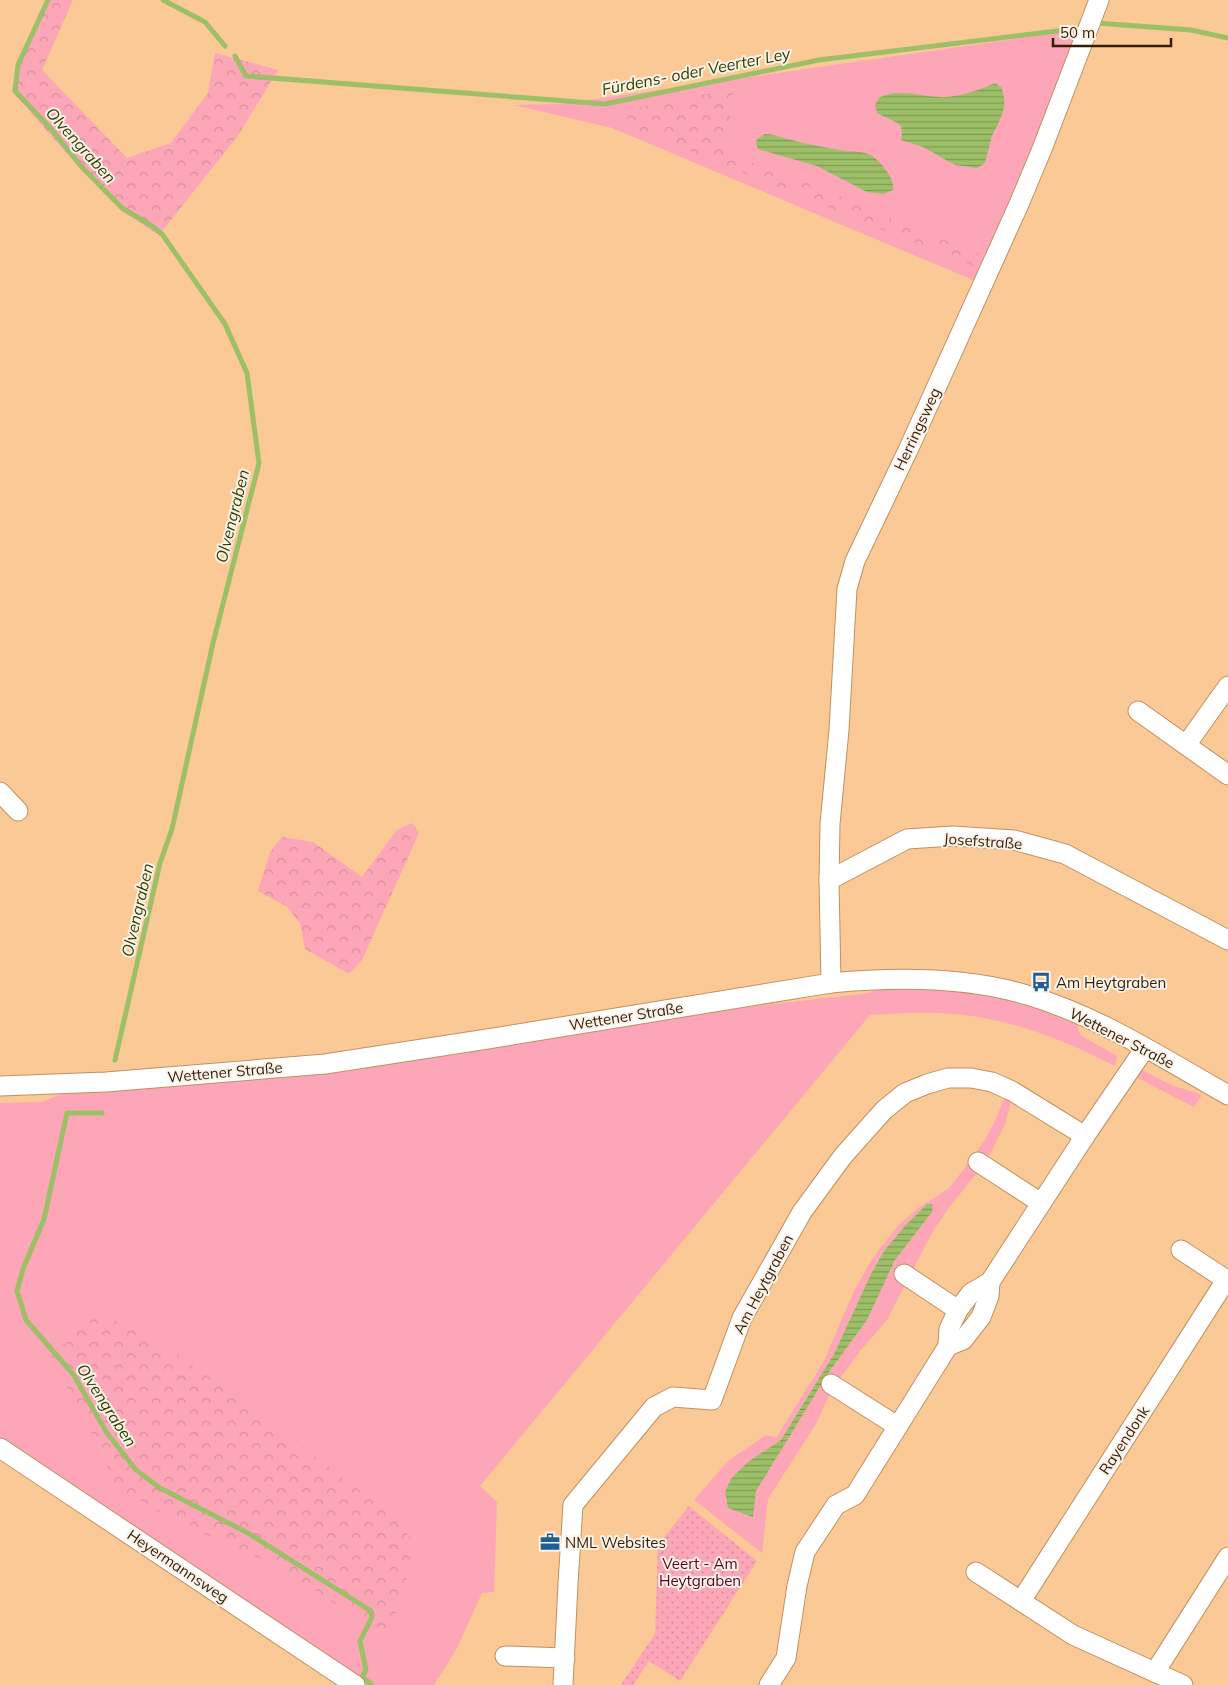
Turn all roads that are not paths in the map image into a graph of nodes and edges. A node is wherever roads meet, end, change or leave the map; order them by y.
1 (1099, 0) edge
2 (1228, 686) edge
3 (1138, 711) dead end
4 (1186, 745) junction
5 (1228, 775) edge
6 (0, 792) edge
7 (18, 811) dead end
8 (828, 880) junction
9 (1228, 940) edge
10 (831, 983) junction
11 (1144, 1048) junction
12 (0, 1086) edge
13 (1228, 1095) edge
14 (1085, 1136) junction
15 (978, 1162) dead end
16 (1041, 1203) junction
17 (1181, 1250) dead end
18 (904, 1274) dead end
19 (1227, 1280) edge
20 (990, 1282) junction
21 (958, 1310) junction
22 (948, 1346) junction
23 (831, 1384) dead end
24 (896, 1426) junction
25 (0, 1448) edge
26 (1228, 1557) edge
27 (976, 1572) dead end
28 (1021, 1601) junction
29 (505, 1656) dead end
30 (565, 1658) junction
31 (1155, 1672) junction
32 (355, 1685) edge
33 (563, 1685) edge
34 (769, 1685) edge
35 (1184, 1685) edge

1 - 8 street, Herringsweg
2 - 4 street
3 - 4 street
4 - 5 street
6 - 7 street
8 - 9 street, Josefstraße
8 - 10 street
10 - 11 street, Wettener Straße
10 - 12 street, Wettener Straße
11 - 13 street, Wettener Straße
11 - 14 street
14 - 16 street
14 - 30 street, Am Heytgraben
15 - 16 street
16 - 20 street
17 - 19 street, Rayendonk
18 - 21 street
19 - 28 street, Rayendonk
20 - 21 street
20 - 22 street
21 - 22 street
22 - 24 street
23 - 24 street
24 - 34 street
25 - 32 street, Heyermannsweg
26 - 31 street
27 - 28 street
28 - 31 street
29 - 30 street
30 - 33 street, Am Heytgraben
31 - 35 street

